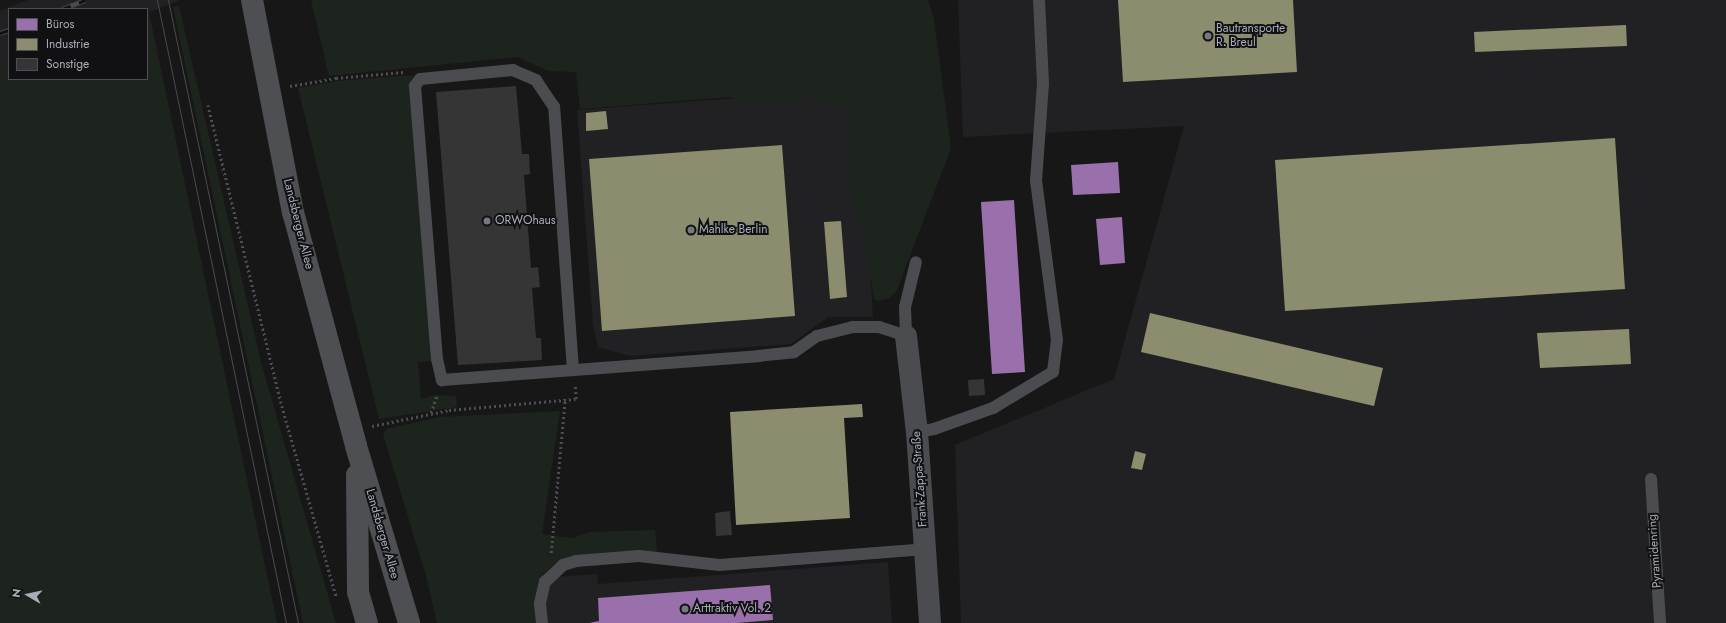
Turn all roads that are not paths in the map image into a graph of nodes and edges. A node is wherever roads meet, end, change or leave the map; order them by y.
1 (252, 0) edge
2 (1039, 0) edge
3 (916, 262) dead end
4 (906, 336) junction
5 (573, 370) junction
6 (917, 432) junction
7 (356, 446) junction
8 (1650, 479) dead end
9 (924, 549) junction
10 (367, 623) edge
11 (409, 623) edge
12 (542, 623) edge
13 (930, 623) edge
14 (1660, 623) edge

1 - 7 main road, Landsberger Allee
2 - 6 lane
3 - 4 lane
4 - 5 lane
4 - 6 street, Frank-Zappa-Straße
5 - 5 lane
6 - 9 street, Frank-Zappa-Straße
7 - 10 main road, Landsberger Allee
7 - 11 main road, Landsberger Allee
8 - 14 lane, Pyramidenring
9 - 12 lane
9 - 13 street, Frank-Zappa-Straße

